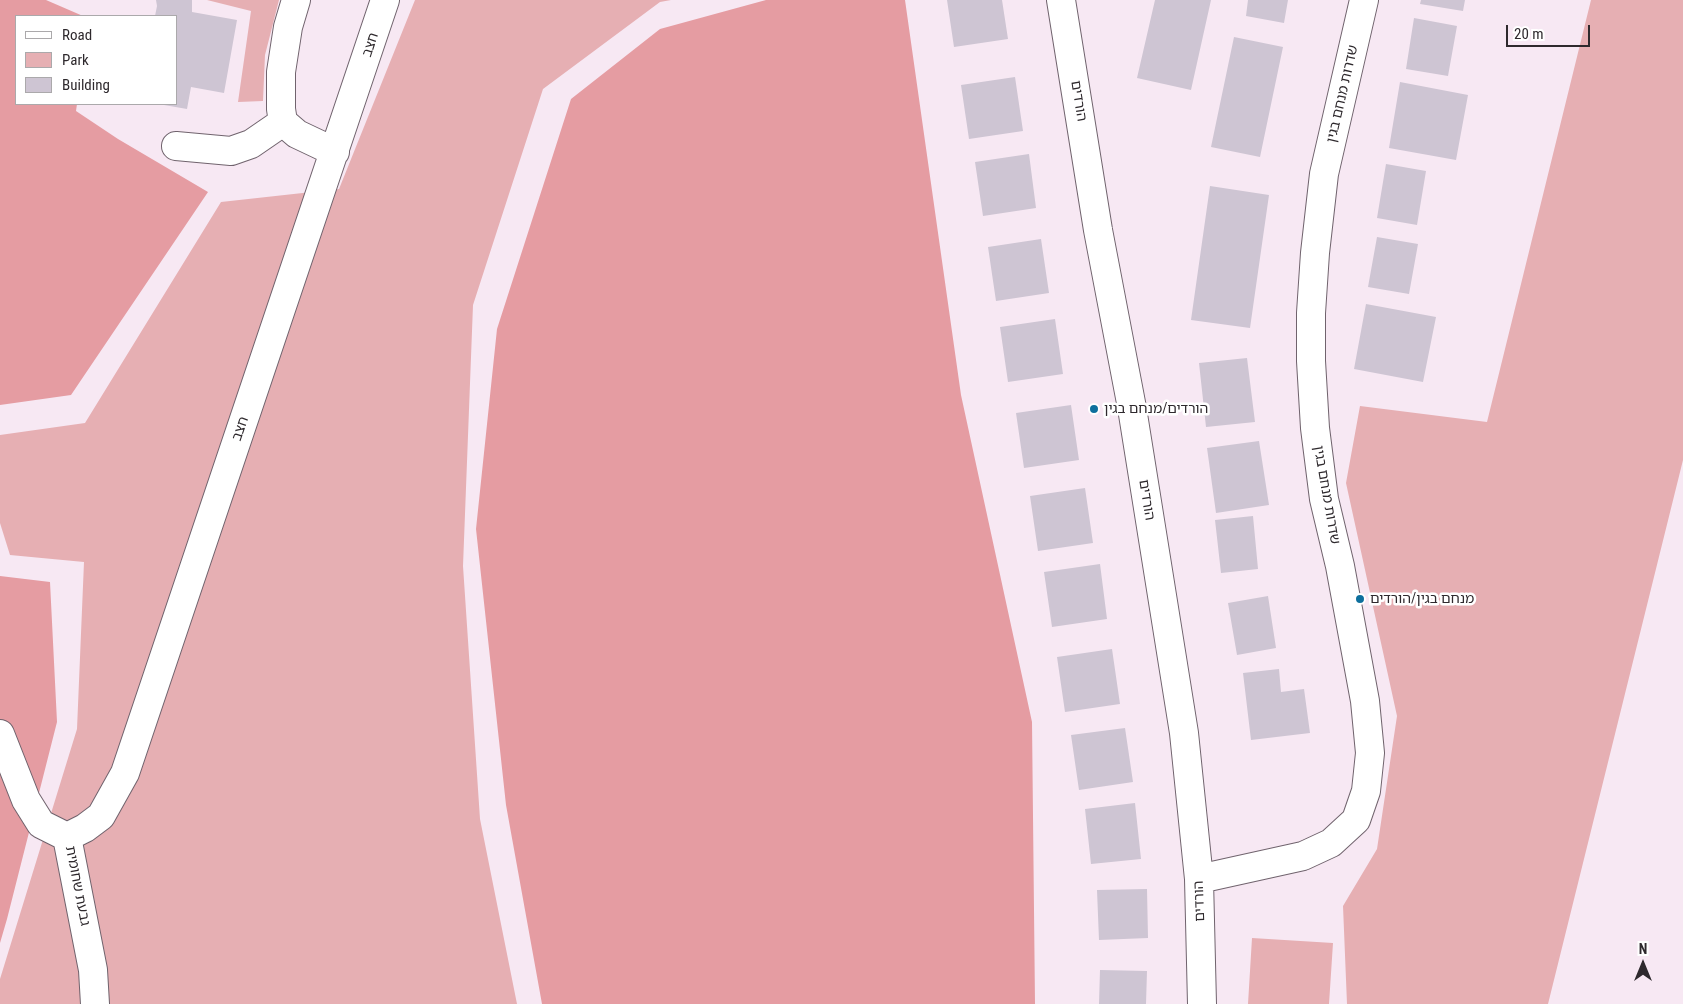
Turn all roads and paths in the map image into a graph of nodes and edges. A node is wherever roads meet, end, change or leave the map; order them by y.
1 (296, 0) edge
2 (385, 0) edge
3 (1061, 0) edge
4 (1364, 0) edge
5 (283, 122) junction
6 (176, 146) dead end
7 (335, 152) junction
8 (0, 734) edge
9 (67, 837) junction
10 (1199, 879) junction
11 (95, 1004) edge
12 (1202, 1004) edge

1 - 5 street
2 - 7 street, חצב
3 - 10 street, הורדים
4 - 10 street, שדרות מנחם בגין
5 - 6 street
5 - 7 street
7 - 9 street, חצב
8 - 9 street, גבעת שחומית
9 - 11 street, גבעת שחומית
10 - 12 street, הורדים

